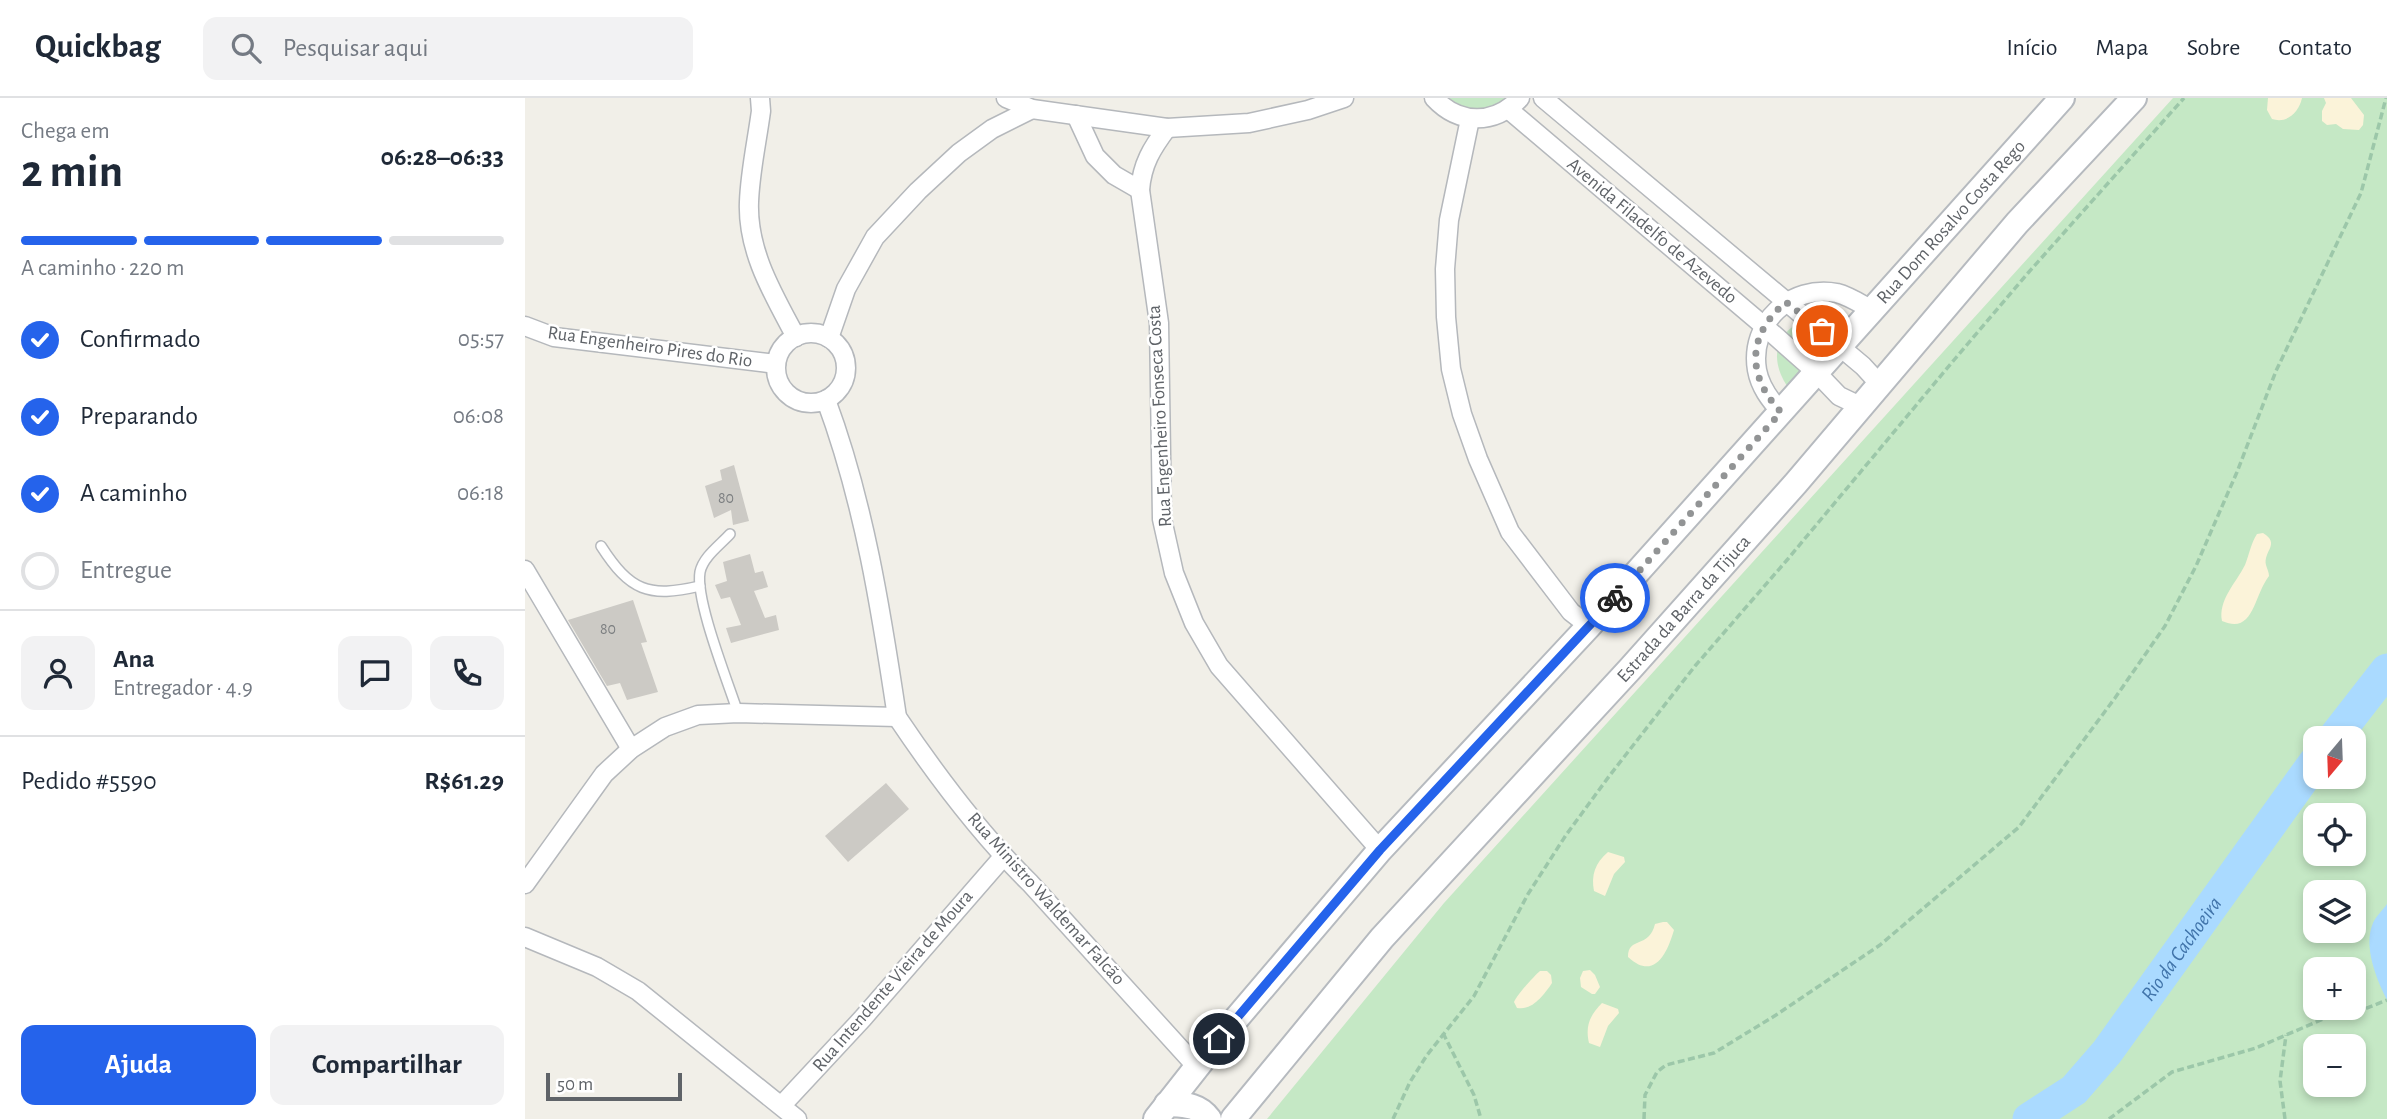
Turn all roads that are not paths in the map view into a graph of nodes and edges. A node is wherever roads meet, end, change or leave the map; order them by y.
1 (760, 98) edge
2 (1006, 98) edge
3 (1344, 98) edge
4 (1434, 98) edge
5 (1543, 98) edge
6 (2062, 98) edge
7 (2134, 98) edge
8 (1514, 104) edge
9 (1032, 109) junction
10 (1076, 115) junction
11 (1470, 118) junction
12 (1167, 128) junction
13 (1140, 190) junction
14 (1786, 302) junction
15 (1871, 310) junction
16 (525, 326) edge
17 (1764, 326) junction
18 (796, 337) junction
19 (829, 338) junction
20 (1839, 346) junction
21 (776, 364) junction
22 (1815, 372) junction
23 (1877, 387) junction
24 (826, 400) junction
25 (1860, 406) junction
26 (1781, 412) junction
27 (730, 534) dead end
28 (601, 546) dead end
29 (525, 570) edge
30 (700, 586) junction
31 (1589, 626) junction
32 (738, 713) junction
33 (897, 717) junction
34 (631, 749) junction
35 (1380, 850) junction
36 (1003, 857) junction
37 (525, 884) edge
38 (525, 937) edge
39 (1196, 1066) junction
40 (782, 1105) junction
41 (1161, 1112) edge
42 (797, 1119) edge
43 (1209, 1119) edge
44 (1233, 1119) edge

1 - 18 street
2 - 9 street
3 - 12 street
4 - 11 street
5 - 14 street, Avenida Filadelfo de Azevedo
6 - 15 main road, Rua Dom Rosalvo Costa Rego
7 - 23 main road, Estrada da Barra da Tijuca
8 - 11 street
8 - 17 street, Avenida Filadelfo de Azevedo
9 - 10 street
9 - 19 street
10 - 12 street
10 - 13 street
11 - 31 street
12 - 13 street, Rua Engenheiro Fonseca Costa
13 - 35 street, Rua Engenheiro Fonseca Costa
14 - 15 street
14 - 17 street
14 - 20 street, Avenida Filadelfo de Azevedo
15 - 20 main road, Rua Dom Rosalvo Costa Rego
16 - 21 street, Rua Engenheiro Pires do Rio
17 - 22 street, Avenida Filadelfo de Azevedo
17 - 26 street
18 - 19 street
18 - 21 street
19 - 24 street
20 - 22 main road, Rua Dom Rosalvo Costa Rego
20 - 23 street, Avenida Filadelfo de Azevedo
21 - 24 street
22 - 25 street, Avenida Filadelfo de Azevedo
22 - 26 main road, Rua Dom Rosalvo Costa Rego
23 - 25 main road, Estrada da Barra da Tijuca
24 - 33 street, Rua Ministro Waldemar Falcão
25 - 44 main road, Estrada da Barra da Tijuca
26 - 31 main road, Rua Dom Rosalvo Costa Rego
27 - 30 lane
28 - 30 lane
29 - 34 street
30 - 32 lane
31 - 35 main road, Rua Dom Rosalvo Costa Rego
32 - 33 street
32 - 34 street
33 - 36 street, Rua Ministro Waldemar Falcão
34 - 37 street
35 - 39 main road, Rua Dom Rosalvo Costa Rego
36 - 39 street, Rua Ministro Waldemar Falcão
36 - 40 street, Rua Intendente Vieira de Moura
38 - 40 street
39 - 41 main road
40 - 42 street
41 - 43 main road

